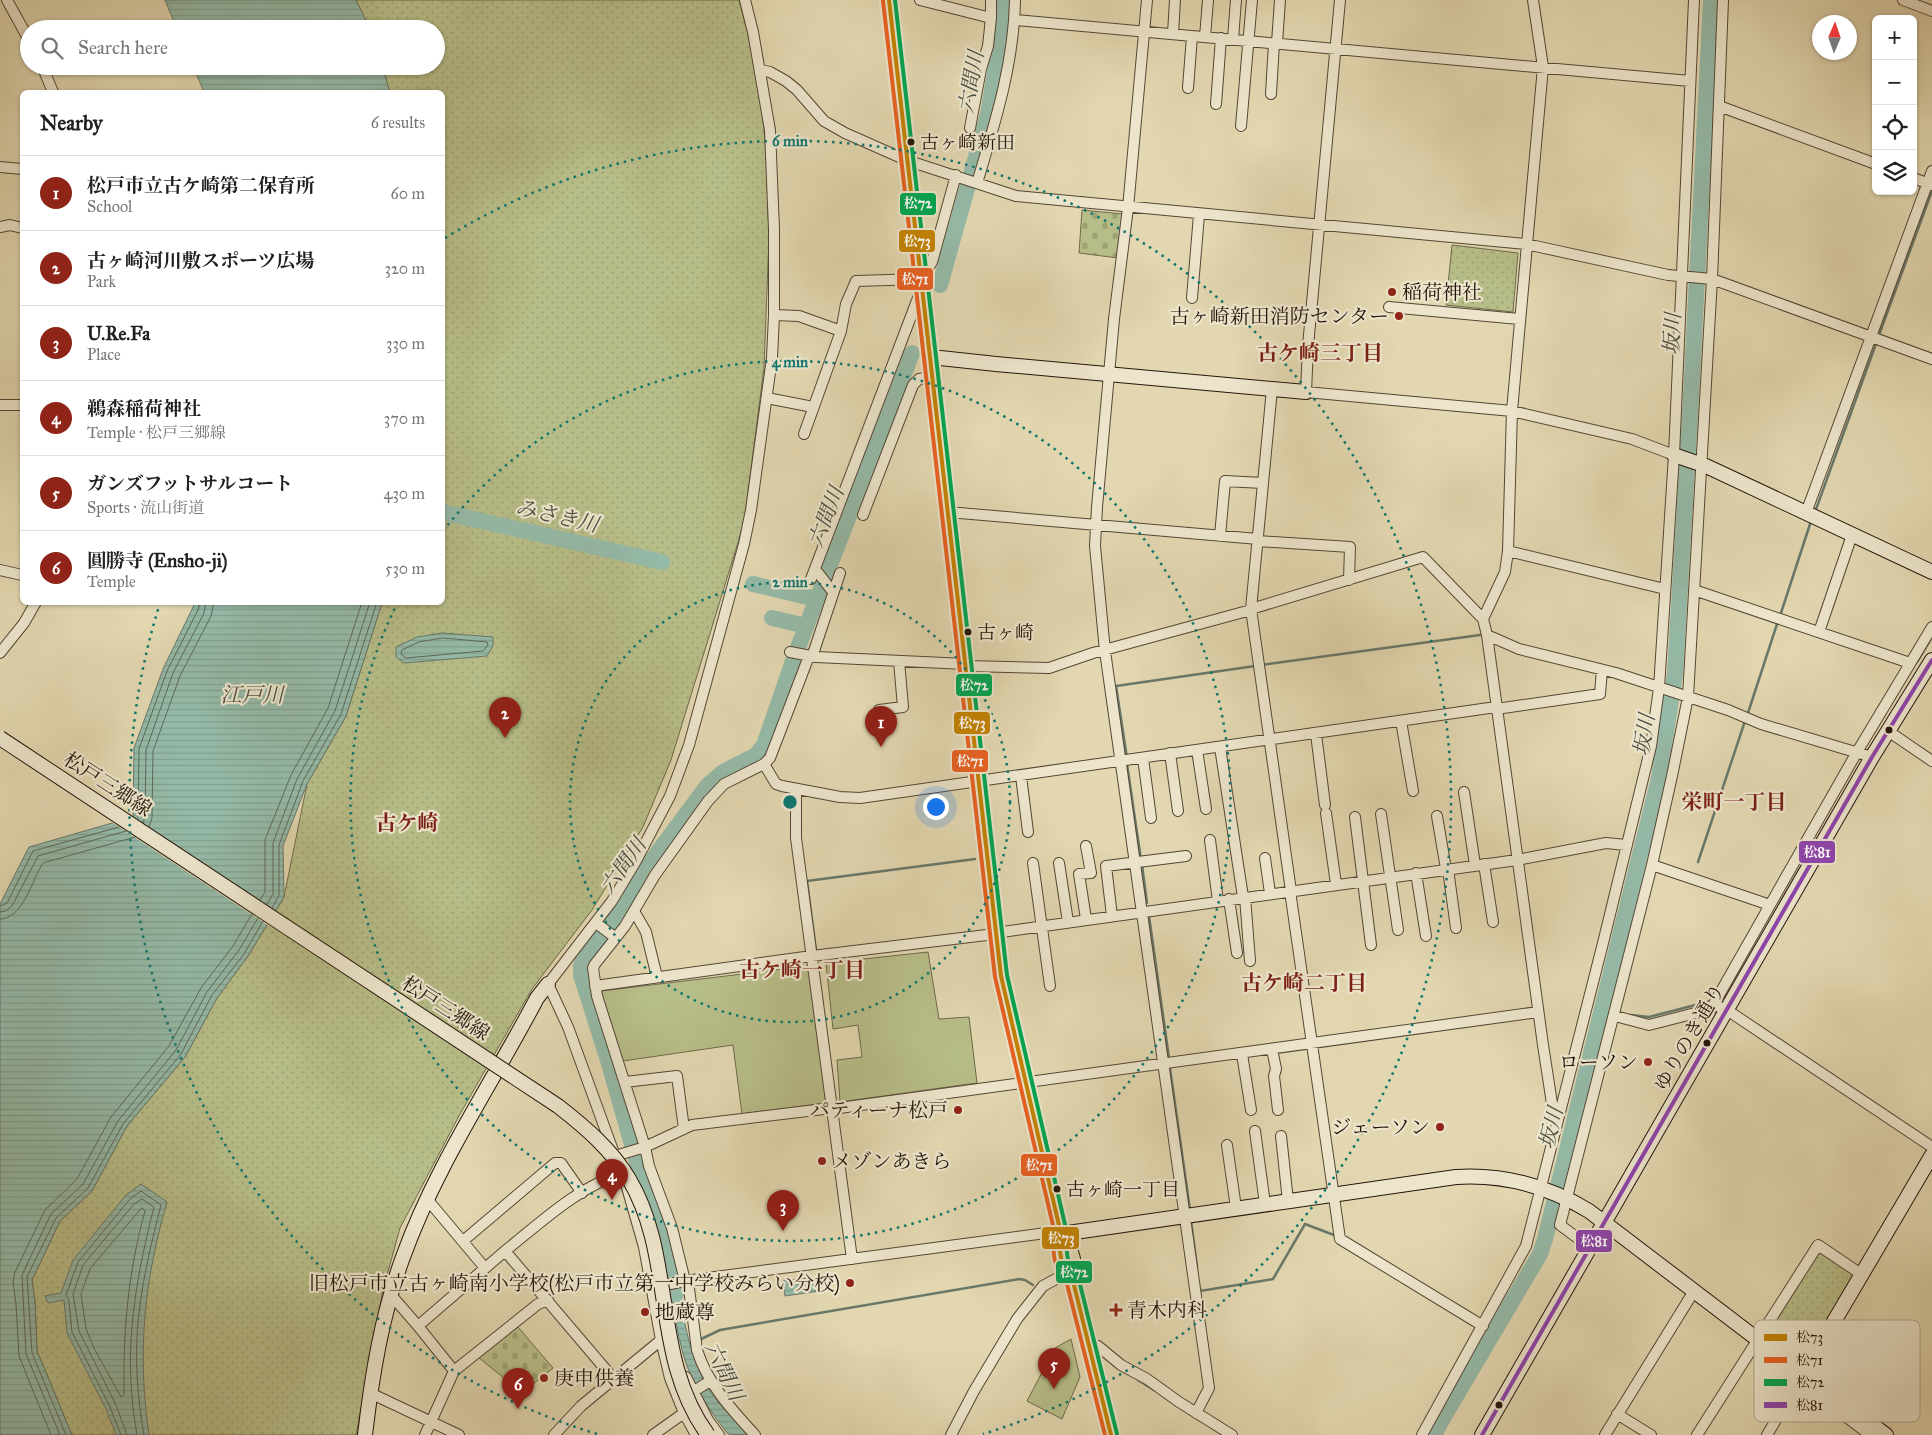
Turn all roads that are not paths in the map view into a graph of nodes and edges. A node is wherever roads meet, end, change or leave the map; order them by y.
1 (7, 0) edge
2 (744, 0) edge
3 (889, 0) edge
4 (920, 0) edge
5 (991, 0) edge
6 (1015, 0) edge
7 (1147, 0) edge
8 (1175, 0) edge
9 (1208, 0) edge
10 (1236, 0) edge
11 (1252, 0) edge
12 (1280, 0) edge
13 (1340, 0) edge
14 (1533, 0) edge
15 (1694, 0) edge
16 (1723, 0) edge
17 (1903, 0) edge
18 (1932, 11) edge
19 (991, 18) junction
20 (1015, 20) junction
21 (20, 24) edge
22 (1144, 31) junction
23 (1173, 34) junction
24 (1192, 36) junction
25 (1205, 37) junction
26 (1221, 38) junction
27 (1232, 39) junction
28 (1249, 41) junction
29 (1275, 43) junction
30 (1336, 48) junction
31 (1543, 67) junction
32 (760, 70) junction
33 (46, 75) edge
34 (1690, 81) junction
35 (1188, 88) dead end
36 (52, 90) edge
37 (1271, 94) dead end
38 (1216, 104) dead end
39 (1719, 106) junction
40 (1241, 126) dead end
41 (970, 128) dead end
42 (906, 160) junction
43 (1872, 163) edge
44 (0, 167) edge
45 (20, 169) edge
46 (1932, 171) edge
47 (956, 176) junction
48 (1917, 179) edge
49 (977, 183) junction
50 (1930, 184) edge
51 (1128, 208) junction
52 (1199, 215) junction
53 (1321, 226) junction
54 (0, 227) edge
55 (20, 228) edge
56 (1526, 244) junction
57 (1682, 277) junction
58 (1712, 279) junction
59 (922, 282) junction
60 (1192, 298) dead end
61 (1389, 307) dead end
62 (774, 315) junction
63 (1519, 319) junction
64 (840, 331) junction
65 (1875, 338) junction
66 (931, 357) junction
67 (1932, 359) edge
68 (1108, 374) junction
69 (933, 376) junction
70 (1272, 389) junction
71 (1306, 392) junction
72 (767, 398) junction
73 (0, 405) edge
74 (20, 405) edge
75 (813, 407) junction
76 (1512, 411) junction
77 (804, 434) dead end
78 (1676, 456) junction
79 (1699, 464) junction
80 (1263, 483) junction
81 (948, 512) junction
82 (863, 515) dead end
83 (1811, 515) junction
84 (1096, 526) junction
85 (1852, 535) junction
86 (1220, 536) junction
87 (1258, 540) junction
88 (1508, 551) junction
89 (815, 569) junction
90 (0, 570) edge
91 (1932, 572) edge
92 (840, 573) dead end
93 (20, 575) edge
94 (811, 579) dead end
95 (1349, 580) junction
96 (1665, 589) junction
97 (1694, 590) junction
98 (833, 592) junction
99 (34, 605) edge
100 (1251, 609) junction
101 (1483, 619) junction
102 (1932, 627) edge
103 (1819, 632) junction
104 (1487, 635) junction
105 (1105, 651) junction
106 (790, 652) dead end
107 (0, 653) edge
108 (811, 657) junction
109 (1932, 660) edge
110 (899, 661) junction
111 (1910, 663) junction
112 (966, 665) junction
113 (1602, 670) junction
114 (1661, 688) junction
115 (1685, 696) junction
116 (1496, 708) junction
117 (879, 710) dead end
118 (1401, 721) junction
119 (1888, 732) junction
120 (1316, 734) junction
121 (0, 738) edge
122 (1270, 740) junction
123 (1220, 747) junction
124 (1197, 750) junction
125 (1857, 752) junction
126 (1170, 753) junction
127 (1872, 757) junction
128 (1143, 758) junction
129 (1120, 761) junction
130 (1932, 761) edge
131 (764, 764) junction
132 (1021, 776) junction
133 (978, 781) junction
134 (796, 789) junction
135 (1412, 791) dead end
136 (1464, 792) dead end
137 (1206, 809) dead end
138 (1178, 811) dead end
139 (1381, 814) dead end
140 (1437, 816) dead end
141 (1355, 817) dead end
142 (1152, 818) dead end
143 (1028, 832) dead end
144 (1210, 840) dead end
145 (1626, 845) junction
146 (1086, 846) dead end
147 (1186, 856) dead end
148 (1265, 858) dead end
149 (1517, 860) junction
150 (1135, 862) junction
151 (1033, 863) dead end
152 (1059, 863) dead end
153 (1480, 864) junction
154 (1652, 866) junction
155 (1447, 869) junction
156 (1416, 873) junction
157 (1390, 877) junction
158 (1363, 881) junction
159 (1336, 884) junction
160 (1291, 891) junction
161 (1270, 893) junction
162 (1244, 897) junction
163 (1224, 900) junction
164 (1770, 905) junction
165 (634, 911) junction
166 (1142, 912) junction
167 (1112, 916) junction
168 (1086, 919) junction
169 (1068, 922) junction
170 (1493, 922) dead end
171 (596, 923) junction
172 (1042, 925) junction
173 (1456, 928) dead end
174 (1398, 930) dead end
175 (995, 933) junction
176 (1426, 936) dead end
177 (616, 938) junction
178 (1371, 945) dead end
179 (1237, 953) dead end
180 (812, 956) junction
181 (1250, 961) dead end
182 (657, 977) junction
183 (548, 984) junction
184 (595, 986) junction
185 (1050, 986) dead end
186 (1714, 1004) junction
187 (1727, 1011) junction
188 (1538, 1012) junction
189 (1615, 1016) junction
190 (1312, 1044) junction
191 (1272, 1049) junction
192 (1242, 1054) junction
193 (1163, 1065) junction
194 (625, 1082) junction
195 (1025, 1083) junction
196 (832, 1108) junction
197 (1250, 1110) dead end
198 (1278, 1110) dead end
199 (1557, 1125) junction
200 (684, 1128) junction
201 (1255, 1131) dead end
202 (1281, 1136) dead end
203 (1227, 1145) dead end
204 (643, 1147) junction
205 (1932, 1147) edge
206 (1932, 1155) edge
207 (618, 1156) junction
208 (622, 1174) junction
209 (1543, 1188) junction
210 (582, 1193) junction
211 (1334, 1195) junction
212 (1566, 1198) junction
213 (427, 1199) junction
214 (1288, 1201) junction
215 (1265, 1204) junction
216 (1236, 1208) junction
217 (1185, 1215) junction
218 (1605, 1222) junction
219 (1061, 1232) junction
220 (463, 1241) junction
221 (1591, 1248) junction
222 (505, 1251) junction
223 (852, 1259) junction
224 (486, 1268) junction
225 (1861, 1274) junction
226 (1069, 1278) junction
227 (687, 1281) junction
228 (652, 1287) junction
229 (1694, 1291) junction
230 (391, 1295) junction
231 (548, 1300) junction
232 (1771, 1320) edge
233 (1834, 1320) edge
234 (418, 1326) junction
235 (1483, 1326) junction
236 (1754, 1337) edge
237 (662, 1344) junction
238 (1754, 1346) edge
239 (1089, 1348) junction
240 (454, 1371) junction
241 (613, 1378) junction
242 (710, 1381) junction
243 (693, 1393) junction
244 (370, 1394) junction
245 (679, 1400) junction
246 (684, 1413) junction
247 (1196, 1413) junction
248 (1617, 1414) junction
249 (430, 1422) junction
250 (1775, 1422) edge
251 (1853, 1422) edge
252 (1867, 1422) edge
253 (1866, 1434) edge
254 (365, 1435) edge
255 (425, 1435) edge
256 (458, 1435) edge
257 (554, 1435) edge
258 (653, 1435) edge
259 (696, 1435) edge
260 (708, 1435) edge
261 (719, 1435) edge
262 (755, 1435) edge
263 (951, 1435) edge
264 (1111, 1435) edge
265 (1232, 1435) edge
266 (1422, 1435) edge
267 (1482, 1435) edge
268 (1605, 1435) edge
269 (1651, 1435) edge
270 (1697, 1435) edge
271 (1767, 1435) edge
272 (1886, 1435) edge

1 - 21 street
2 - 32 street
3 - 42 main road
4 - 19 street
5 - 19 street
6 - 20 street
7 - 22 street
8 - 23 street
9 - 25 street
10 - 27 street
11 - 28 street
12 - 29 street
13 - 30 street
14 - 31 street
15 - 34 street
16 - 39 street
17 - 18 street
19 - 41 street
20 - 22 street
20 - 49 street
22 - 23 street
22 - 51 street
23 - 24 street
24 - 25 street
24 - 35 street
25 - 26 street
26 - 27 street
26 - 38 street
27 - 28 street
28 - 29 street
28 - 40 street
29 - 30 street
29 - 37 street
30 - 31 street
30 - 53 street
31 - 34 street
31 - 56 street
32 - 42 street
32 - 62 street
33 - 36 street
34 - 57 street
39 - 43 street
39 - 58 street
42 - 47 street
42 - 59 main road
44 - 45 street
46 - 50 street
47 - 49 street
47 - 59 street
48 - 50 street
49 - 51 street
50 - 65 street
51 - 52 street
51 - 68 street
52 - 53 street
52 - 60 street
53 - 56 street
53 - 71 street
54 - 55 street
56 - 57 street
56 - 63 street
57 - 58 street
57 - 78 street
58 - 65 street
58 - 79 street
59 - 64 street
59 - 66 main road
59 - 89 street
61 - 63 street
62 - 64 street
62 - 72 street
63 - 76 street
64 - 75 street
65 - 67 street
65 - 83 street
66 - 68 street
66 - 69 main road
68 - 70 street
68 - 84 street
69 - 81 main road
69 - 82 street
70 - 71 street
70 - 80 street
71 - 76 street
72 - 75 street
72 - 171 street
73 - 74 street
75 - 77 street
76 - 78 street
76 - 88 street
78 - 79 street
78 - 96 street
79 - 83 street
79 - 97 street
80 - 86 street
80 - 87 street
81 - 84 street
81 - 112 main road
83 - 85 street
84 - 86 street
84 - 105 street
85 - 91 street
85 - 103 street
86 - 87 street
87 - 95 street
87 - 100 street
88 - 96 street
88 - 101 street
89 - 94 street
89 - 98 street
90 - 93 street
92 - 98 street
95 - 100 street
95 - 101 street
96 - 114 street
97 - 103 street
97 - 115 street
98 - 108 street
99 - 107 street
100 - 105 street
100 - 122 street
101 - 104 street
102 - 111 street
103 - 111 street
104 - 113 street
104 - 116 street
105 - 112 street
105 - 129 street
106 - 108 street
108 - 110 street
108 - 131 street
109 - 119 street, ゆりのき通り
110 - 112 street
110 - 117 street
111 - 125 street
112 - 133 main road
113 - 114 street
113 - 116 street
114 - 115 street
114 - 145 street
115 - 125 street
115 - 154 street
116 - 118 street
116 - 149 street
118 - 120 street
118 - 135 street
119 - 127 street, ゆりのき通り
119 - 130 street
120 - 122 street
120 - 159 street
121 - 260 street, 松戸三郷線, bridge
122 - 123 street
122 - 160 street
123 - 124 street
123 - 162 street
124 - 126 street
124 - 137 street
125 - 127 street
125 - 164 street
126 - 128 street
126 - 138 street
127 - 187 street, ゆりのき通り
128 - 129 street
128 - 142 street
129 - 132 street
129 - 150 street
131 - 134 street
131 - 165 street
132 - 133 street
132 - 143 street
133 - 134 street
133 - 175 main road
134 - 180 street
136 - 153 street
139 - 157 street
140 - 155 street
141 - 158 street
144 - 163 street
145 - 149 street
145 - 199 street
146 - 168 street
147 - 150 street
148 - 161 street
149 - 153 street
149 - 188 street
150 - 166 street
150 - 167 street
151 - 172 street
152 - 169 street
153 - 155 street
153 - 170 street
154 - 164 street
154 - 189 street
155 - 156 street
155 - 173 street
156 - 157 street
156 - 176 street
157 - 158 street
157 - 174 street
158 - 159 street
158 - 178 street
159 - 160 street
160 - 161 street
160 - 190 street
161 - 162 street
162 - 163 street
162 - 181 street
163 - 166 street
163 - 179 street
164 - 186 street
165 - 177 street
165 - 182 street
166 - 167 street
166 - 193 street
167 - 168 street
168 - 169 street
169 - 172 street
171 - 177 street
171 - 183 street
172 - 175 street
172 - 185 street
175 - 180 street
175 - 195 main road
177 - 184 street
180 - 182 street
180 - 196 street
182 - 184 street
183 - 207 street
183 - 213 street
184 - 194 street
186 - 187 street
186 - 189 street
187 - 205 street
187 - 218 street, ゆりのき通り
188 - 190 street
188 - 199 street
189 - 212 street
190 - 191 street
190 - 211 street
191 - 192 street
191 - 198 street
192 - 193 street
192 - 197 street
193 - 195 street
193 - 217 street
194 - 200 street
194 - 204 street
195 - 196 street
195 - 219 main road
196 - 200 street
196 - 223 street
199 - 209 street
200 - 204 street
201 - 215 street
202 - 214 street
203 - 216 street
204 - 207 street
204 - 227 street
206 - 225 street
207 - 208 street
208 - 210 street
208 - 228 street
209 - 211 street
209 - 212 street
209 - 235 street
210 - 220 street
210 - 222 street
211 - 214 street
211 - 235 street
212 - 218 street
212 - 221 street
213 - 220 street
213 - 230 street
214 - 215 street
215 - 216 street
216 - 217 street
217 - 219 street
217 - 247 street
218 - 221 street, ゆりのき通り
218 - 229 street
219 - 223 street
219 - 226 main road
220 - 224 street
221 - 267 street, ゆりのき通り
222 - 224 street
222 - 231 street
223 - 227 street
224 - 234 street
225 - 232 street
225 - 233 street
226 - 239 main road
226 - 263 street
227 - 228 street
227 - 242 street
228 - 237 street
229 - 236 street
229 - 248 street
230 - 234 street
230 - 244 street
231 - 240 street
231 - 241 street
234 - 240 street
235 - 266 street
237 - 241 street
237 - 243 street
237 - 245 street
238 - 270 street
239 - 247 street
239 - 264 main road
240 - 249 street
241 - 257 street
242 - 243 street
242 - 262 street
243 - 245 street
243 - 261 street
244 - 249 street
244 - 254 street
245 - 246 street
246 - 258 street
246 - 259 street
247 - 265 street
248 - 268 street
248 - 269 street
249 - 255 street
249 - 256 street
250 - 271 street
251 - 253 street
252 - 272 street

